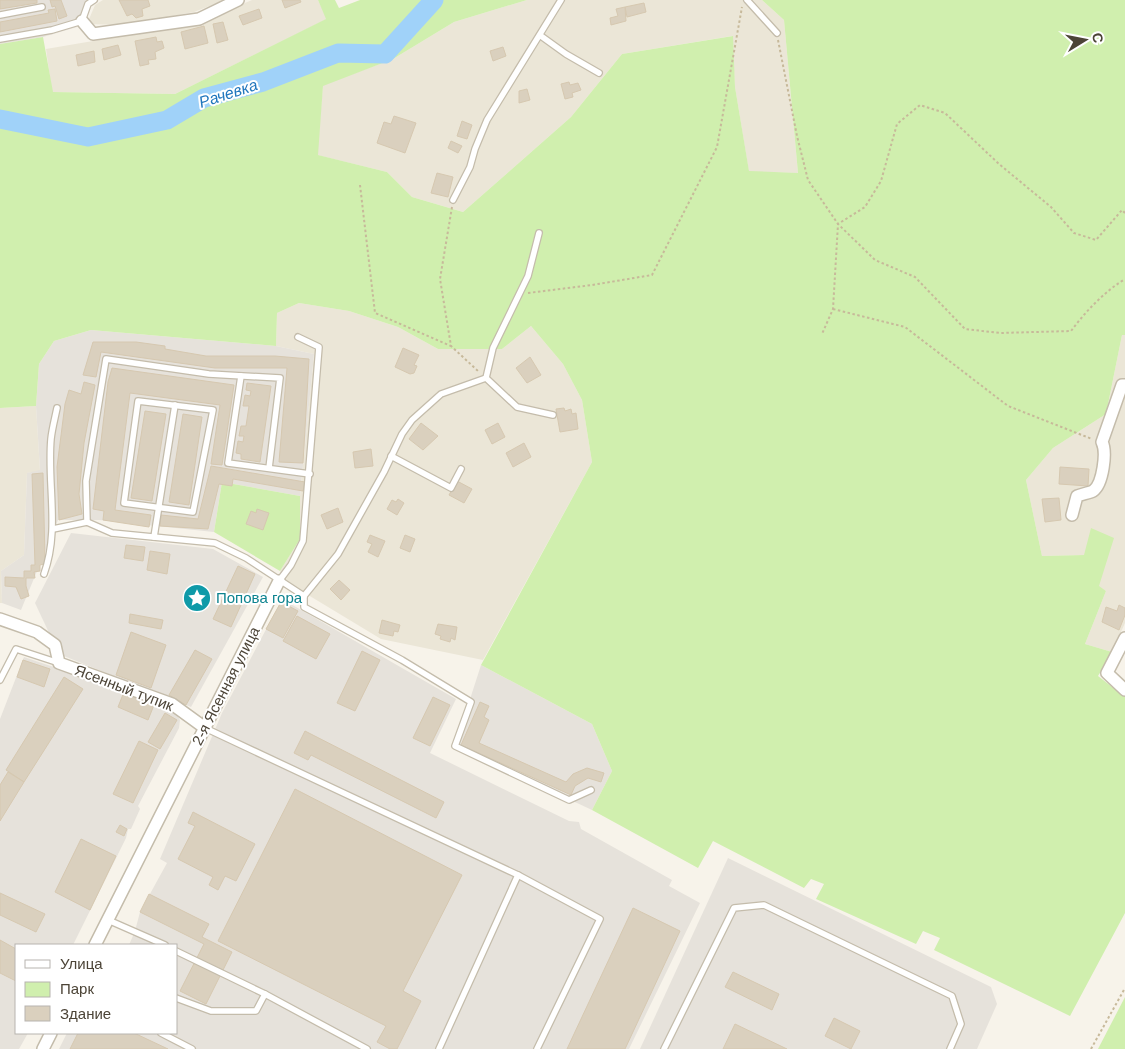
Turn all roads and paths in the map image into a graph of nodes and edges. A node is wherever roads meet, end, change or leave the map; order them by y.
1 (94, 0) edge
2 (238, 0) edge
3 (561, 0) edge
4 (745, 0) edge
5 (42, 8) dead end
6 (0, 15) edge
7 (82, 21) junction
8 (776, 33) joint
9 (541, 36) junction
10 (0, 39) edge
11 (599, 73) dead end
12 (360, 185) dead end
13 (453, 200) joint
14 (1125, 213) edge
15 (838, 224) junction
16 (539, 233) dead end
17 (1125, 278) edge
18 (519, 294) junction
19 (833, 309) junction
20 (822, 334) dead end
21 (298, 337) dead end
22 (451, 346) junction
23 (241, 376) junction
24 (486, 378) junction
25 (1125, 385) edge
26 (175, 405) junction
27 (57, 408) dead end
28 (553, 415) dead end
29 (1102, 442) junction
30 (391, 456) junction
31 (269, 468) junction
32 (461, 470) dead end
33 (310, 474) junction
34 (158, 508) junction
35 (1072, 515) dead end
36 (87, 522) junction
37 (53, 530) junction
38 (154, 537) junction
39 (44, 574) dead end
40 (279, 581) junction
41 (304, 596) junction
42 (0, 619) edge
43 (1125, 638) edge
44 (59, 664) junction
45 (0, 680) edge
46 (1125, 690) edge
47 (205, 728) junction
48 (592, 790) dead end
49 (518, 875) junction
50 (108, 920) junction
51 (96, 944) edge
52 (162, 944) edge
53 (178, 952) edge
54 (1125, 988) edge
55 (266, 994) junction
56 (178, 999) edge
57 (50, 1034) edge
58 (163, 1034) edge
59 (43, 1049) edge
60 (192, 1049) edge
61 (366, 1049) edge
62 (439, 1049) edge
63 (537, 1049) edge
64 (664, 1049) edge
65 (950, 1049) edge
66 (1092, 1049) edge

1 - 7 lane
2 - 7 street
3 - 9 lane
4 - 8 lane
4 - 18 path
5 - 6 lane
7 - 10 lane
8 - 15 path
9 - 11 lane
9 - 13 lane
12 - 22 path
13 - 22 path
14 - 15 path
15 - 17 path
15 - 19 path
16 - 18 lane
18 - 24 lane
19 - 20 path
19 - 29 path
21 - 33 lane
22 - 24 path
23 - 31 lane
23 - 31 lane
23 - 36 lane
24 - 28 lane
24 - 30 lane
25 - 29 street
26 - 34 lane
26 - 34 lane
26 - 34 lane
27 - 37 lane
29 - 35 street
30 - 32 lane
30 - 41 lane
31 - 33 lane
33 - 40 lane
34 - 38 lane
36 - 37 lane
36 - 38 lane
37 - 39 lane
38 - 40 lane
40 - 41 lane
40 - 47 street, 2-я Ясенная улица
41 - 48 lane
42 - 44 street, Ясенный тупик
43 - 46 street
44 - 45 lane
44 - 47 street, Ясенный тупик
47 - 49 lane
47 - 50 street, 2-я Ясенная улица
49 - 62 lane
49 - 63 lane
50 - 51 street, 2-я Ясенная улица
50 - 52 lane
53 - 55 lane
54 - 66 path
55 - 56 lane
55 - 61 lane
57 - 59 street
58 - 60 lane
64 - 65 lane

